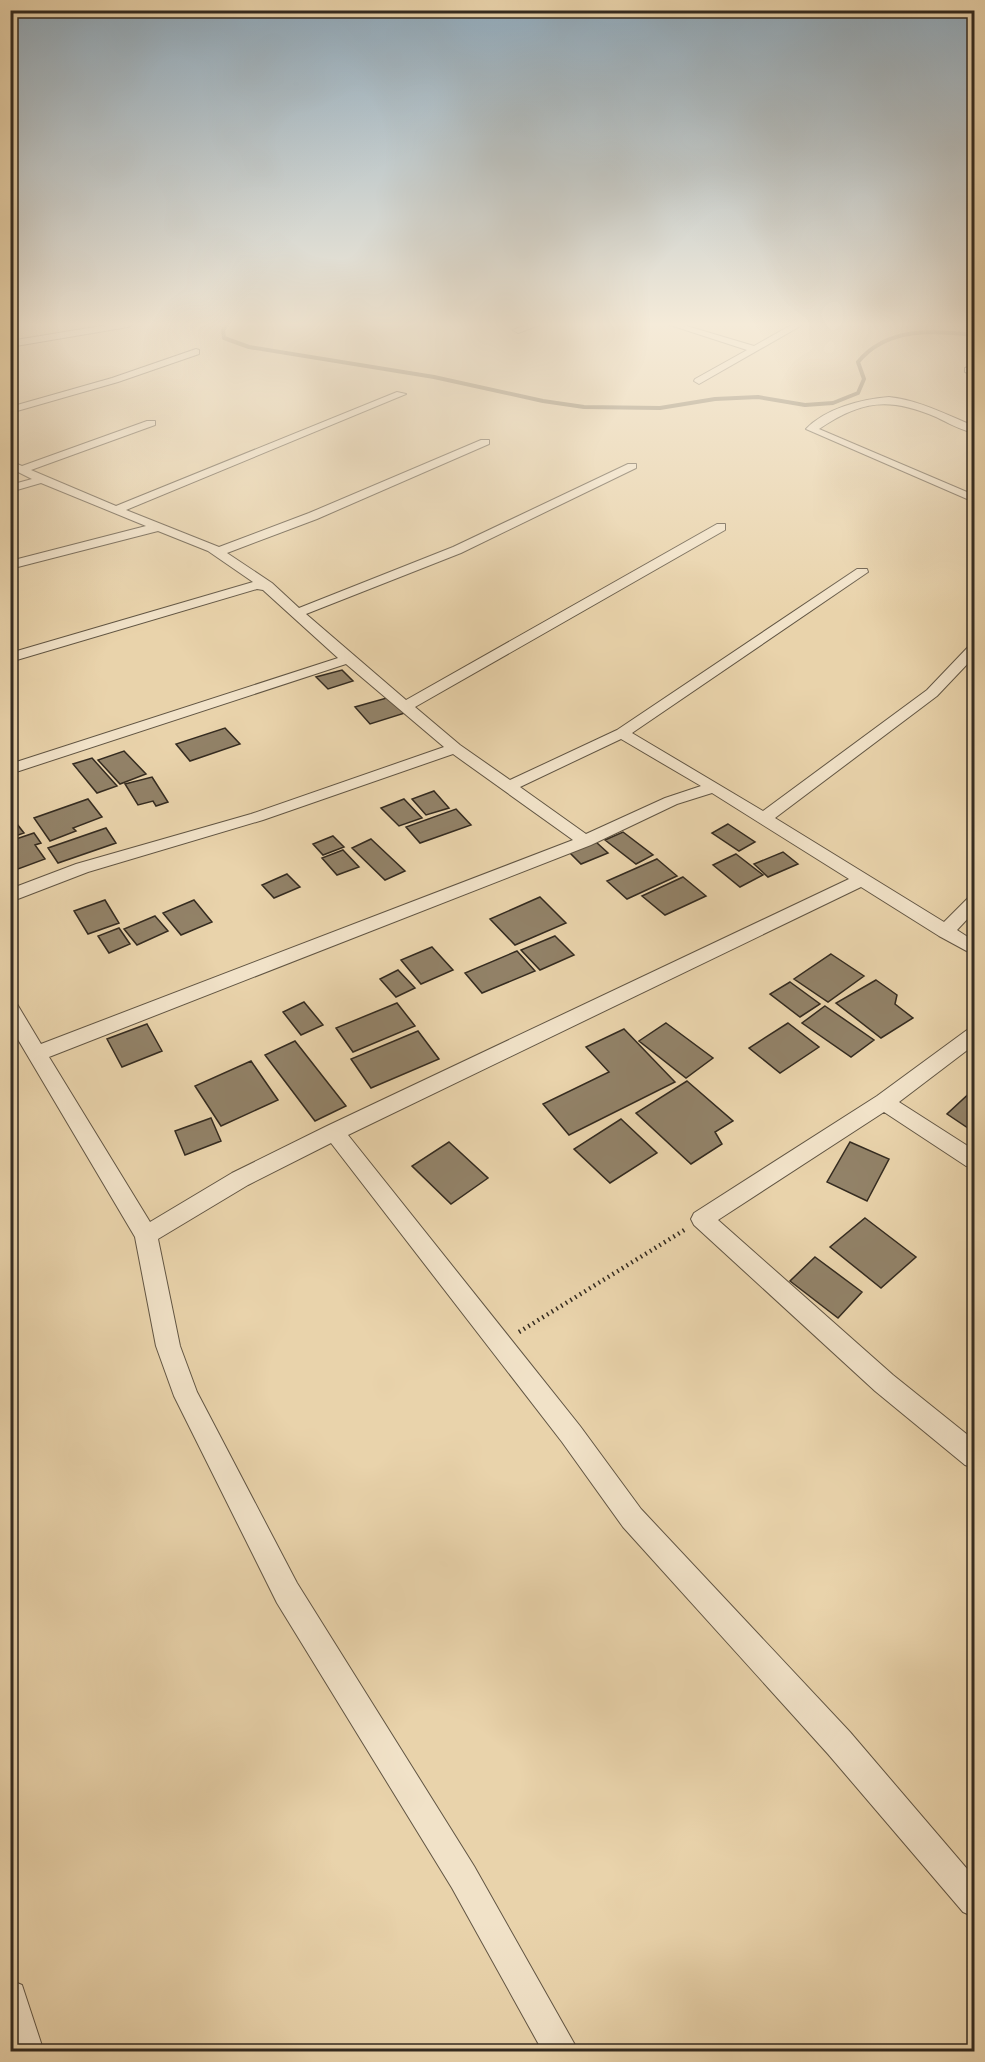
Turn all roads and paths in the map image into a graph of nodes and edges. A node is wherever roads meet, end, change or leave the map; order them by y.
1 (337, 420) edge
2 (823, 420) edge
3 (949, 420) edge
4 (151, 423) dead end
5 (975, 430) edge
6 (485, 442) dead end
7 (10, 464) edge
8 (632, 466) dead end
9 (23, 470) junction
10 (42, 479) junction
11 (10, 489) edge
12 (975, 499) edge
13 (117, 510) junction
14 (158, 526) junction
15 (721, 527) dead end
16 (218, 552) junction
17 (10, 565) edge
18 (862, 572) dead end
19 (267, 586) junction
20 (297, 613) junction
21 (975, 649) edge
22 (10, 658) edge
23 (348, 659) junction
24 (406, 706) junction
25 (622, 733) junction
26 (455, 748) junction
27 (10, 769) edge
28 (509, 786) junction
29 (714, 787) junction
30 (764, 818) junction
31 (585, 841) junction
32 (863, 879) junction
33 (10, 896) edge
34 (975, 902) edge
35 (945, 932) junction
36 (975, 949) edge
37 (10, 1009) edge
38 (975, 1035) edge
39 (38, 1053) junction
40 (884, 1102) junction
41 (334, 1132) junction
42 (975, 1160) edge
43 (702, 1220) junction
44 (146, 1234) junction
45 (501, 1344) junction
46 (975, 1456) edge
47 (975, 1901) edge
48 (10, 1997) edge
49 (27, 2052) edge
50 (562, 2052) edge

1 - 13 street
2 - 12 street
3 - 5 street
4 - 9 street
6 - 16 street
7 - 9 street
8 - 20 street
9 - 10 street
10 - 11 street
10 - 13 street
13 - 14 street
14 - 16 street
14 - 17 street
15 - 24 street
16 - 19 street
18 - 25 street
19 - 20 street
19 - 22 street
20 - 23 street
21 - 30 street
23 - 24 street
23 - 27 street
24 - 26 street
25 - 28 street
25 - 29 street
26 - 28 street
26 - 33 street
28 - 31 street
29 - 30 street
29 - 31 street
30 - 32 street
31 - 39 street
32 - 35 street
32 - 41 street
34 - 35 street
35 - 36 street
37 - 39 street
38 - 40 street
39 - 44 street
40 - 42 street
40 - 43 street
41 - 44 street
41 - 45 street
43 - 45 path
43 - 46 street
44 - 50 street
45 - 47 street
48 - 49 street

